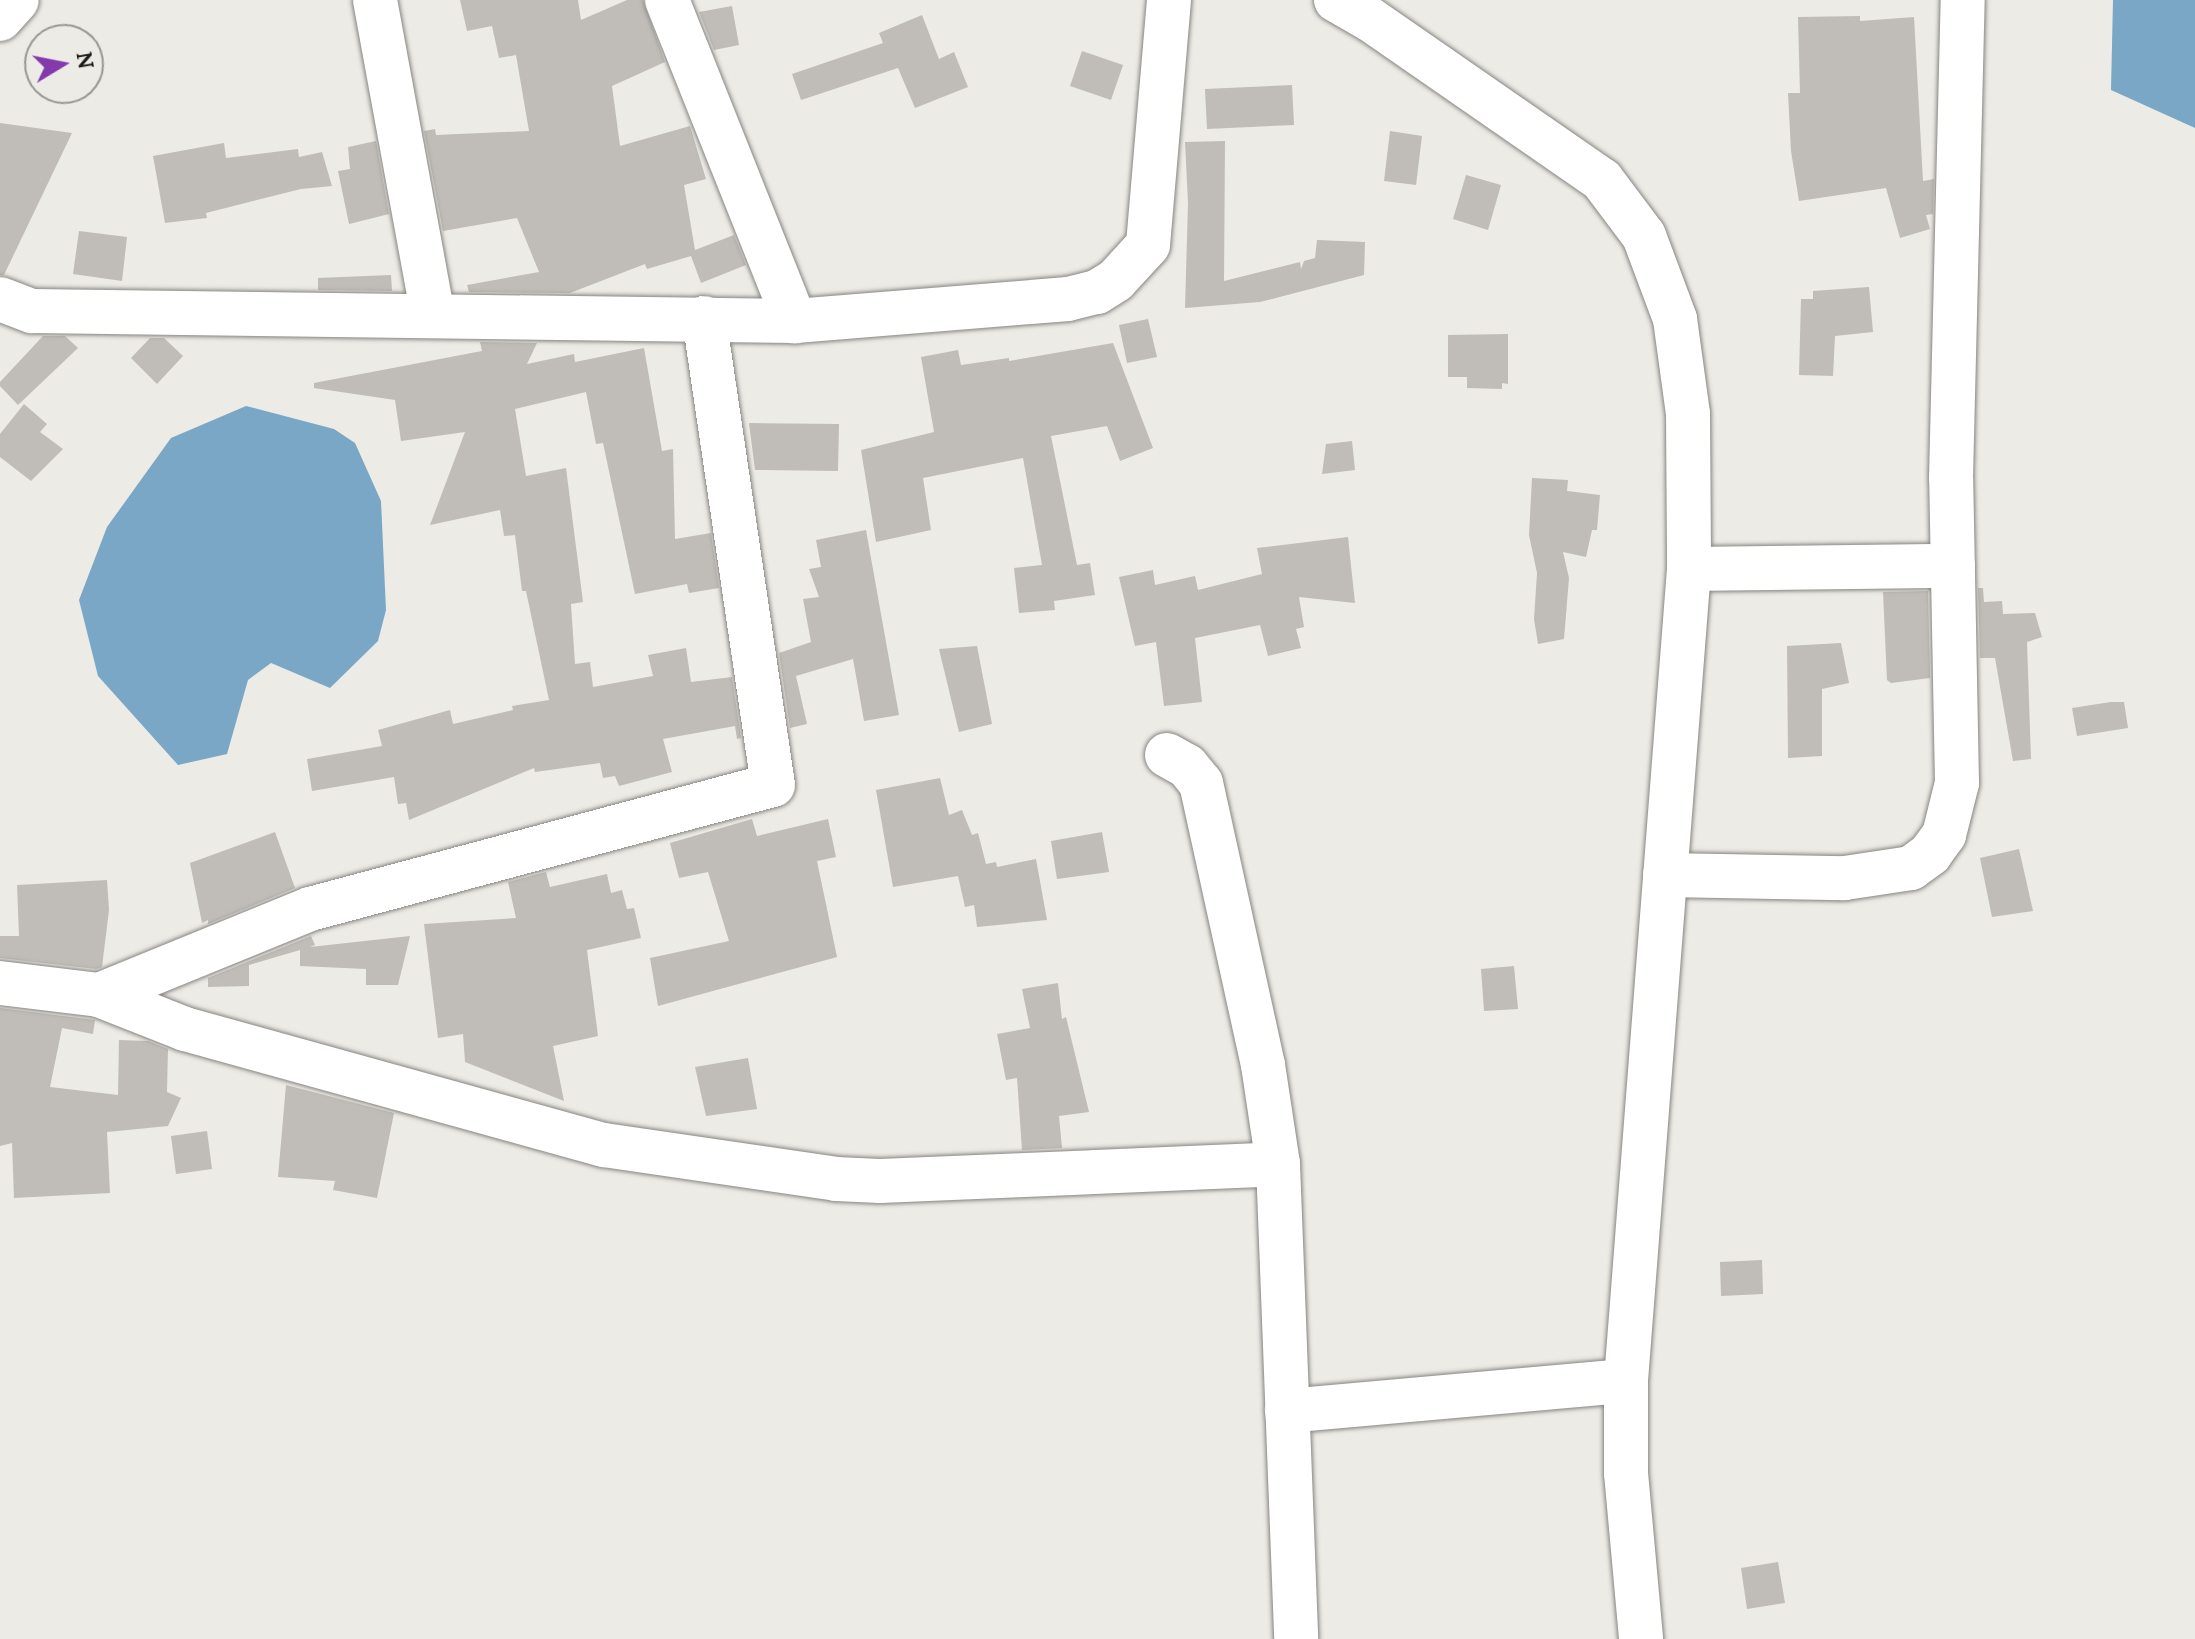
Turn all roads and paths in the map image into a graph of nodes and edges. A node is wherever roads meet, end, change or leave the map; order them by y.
1 (17, 0) edge
2 (375, 0) edge
3 (667, 0) edge
4 (1169, 0) edge
5 (1336, 0) edge
6 (1963, 0) edge
7 (0, 19) edge
8 (0, 299) edge
9 (433, 316) junction
10 (704, 318) junction
11 (795, 321) junction
12 (1953, 566) junction
13 (1689, 569) junction
14 (1167, 755) dead end
15 (1665, 875) junction
16 (0, 983) edge
17 (99, 995) junction
18 (1278, 1164) junction
19 (1626, 1381) junction
20 (1287, 1411) junction
21 (1296, 1639) edge
22 (1641, 1639) edge

1 - 7 street
2 - 9 street
3 - 11 street
4 - 11 street
5 - 13 street
6 - 12 street
8 - 9 street
9 - 10 street
10 - 11 street
10 - 17 street
12 - 13 street
12 - 15 street
13 - 15 street
14 - 18 street
15 - 19 street
16 - 17 street
17 - 18 street
18 - 20 street
19 - 20 street
19 - 22 street
20 - 21 street

